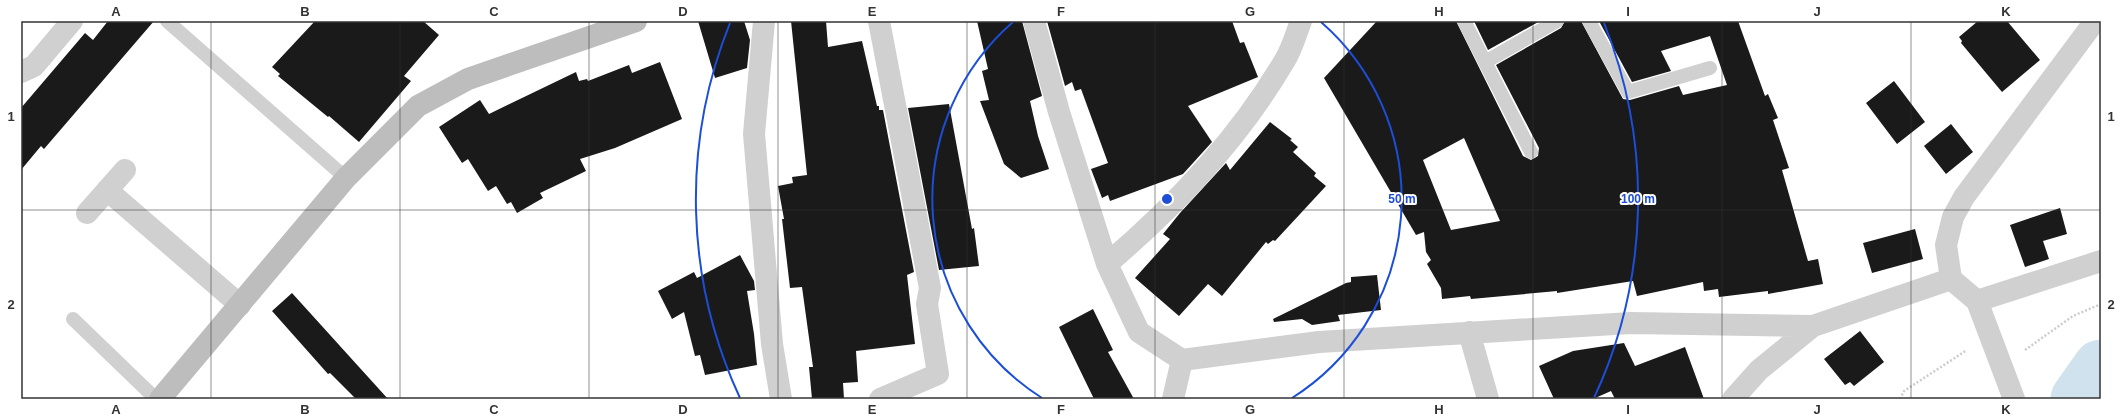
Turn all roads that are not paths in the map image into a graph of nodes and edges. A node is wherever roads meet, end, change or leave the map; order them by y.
1 (72, 21) edge
2 (167, 21) edge
3 (636, 21) edge
4 (764, 21) edge
5 (879, 21) edge
6 (1034, 21) edge
7 (1301, 21) edge
8 (1464, 21) edge
9 (1557, 21) edge
10 (1589, 21) edge
11 (2095, 21) edge
12 (1485, 62) junction
13 (1710, 68) dead end
14 (21, 72) edge
15 (1531, 152) dead end
16 (125, 170) dead end
17 (346, 178) junction
18 (107, 190) junction
19 (86, 213) dead end
20 (2101, 261) edge
21 (1107, 264) junction
22 (1951, 279) junction
23 (1977, 301) junction
24 (240, 305) junction
25 (73, 319) dead end
26 (1813, 326) junction
27 (1469, 332) junction
28 (1182, 360) junction
29 (156, 399) edge
30 (160, 399) edge
31 (781, 399) edge
32 (880, 399) edge
33 (1173, 399) edge
34 (1488, 399) edge
35 (1732, 399) edge
36 (2014, 399) edge

1 - 14 street
2 - 17 lane
3 - 17 street
4 - 31 street
5 - 32 street
6 - 21 street
7 - 21 street
8 - 12 lane
9 - 12 lane
10 - 13 lane
11 - 22 street
12 - 15 lane
16 - 18 street
17 - 24 street
18 - 19 street
18 - 24 street
20 - 23 street
21 - 28 street
22 - 23 street
22 - 26 street
23 - 36 street
24 - 30 street
25 - 29 lane
26 - 27 street
26 - 35 street
27 - 28 street
27 - 34 street
28 - 33 street

